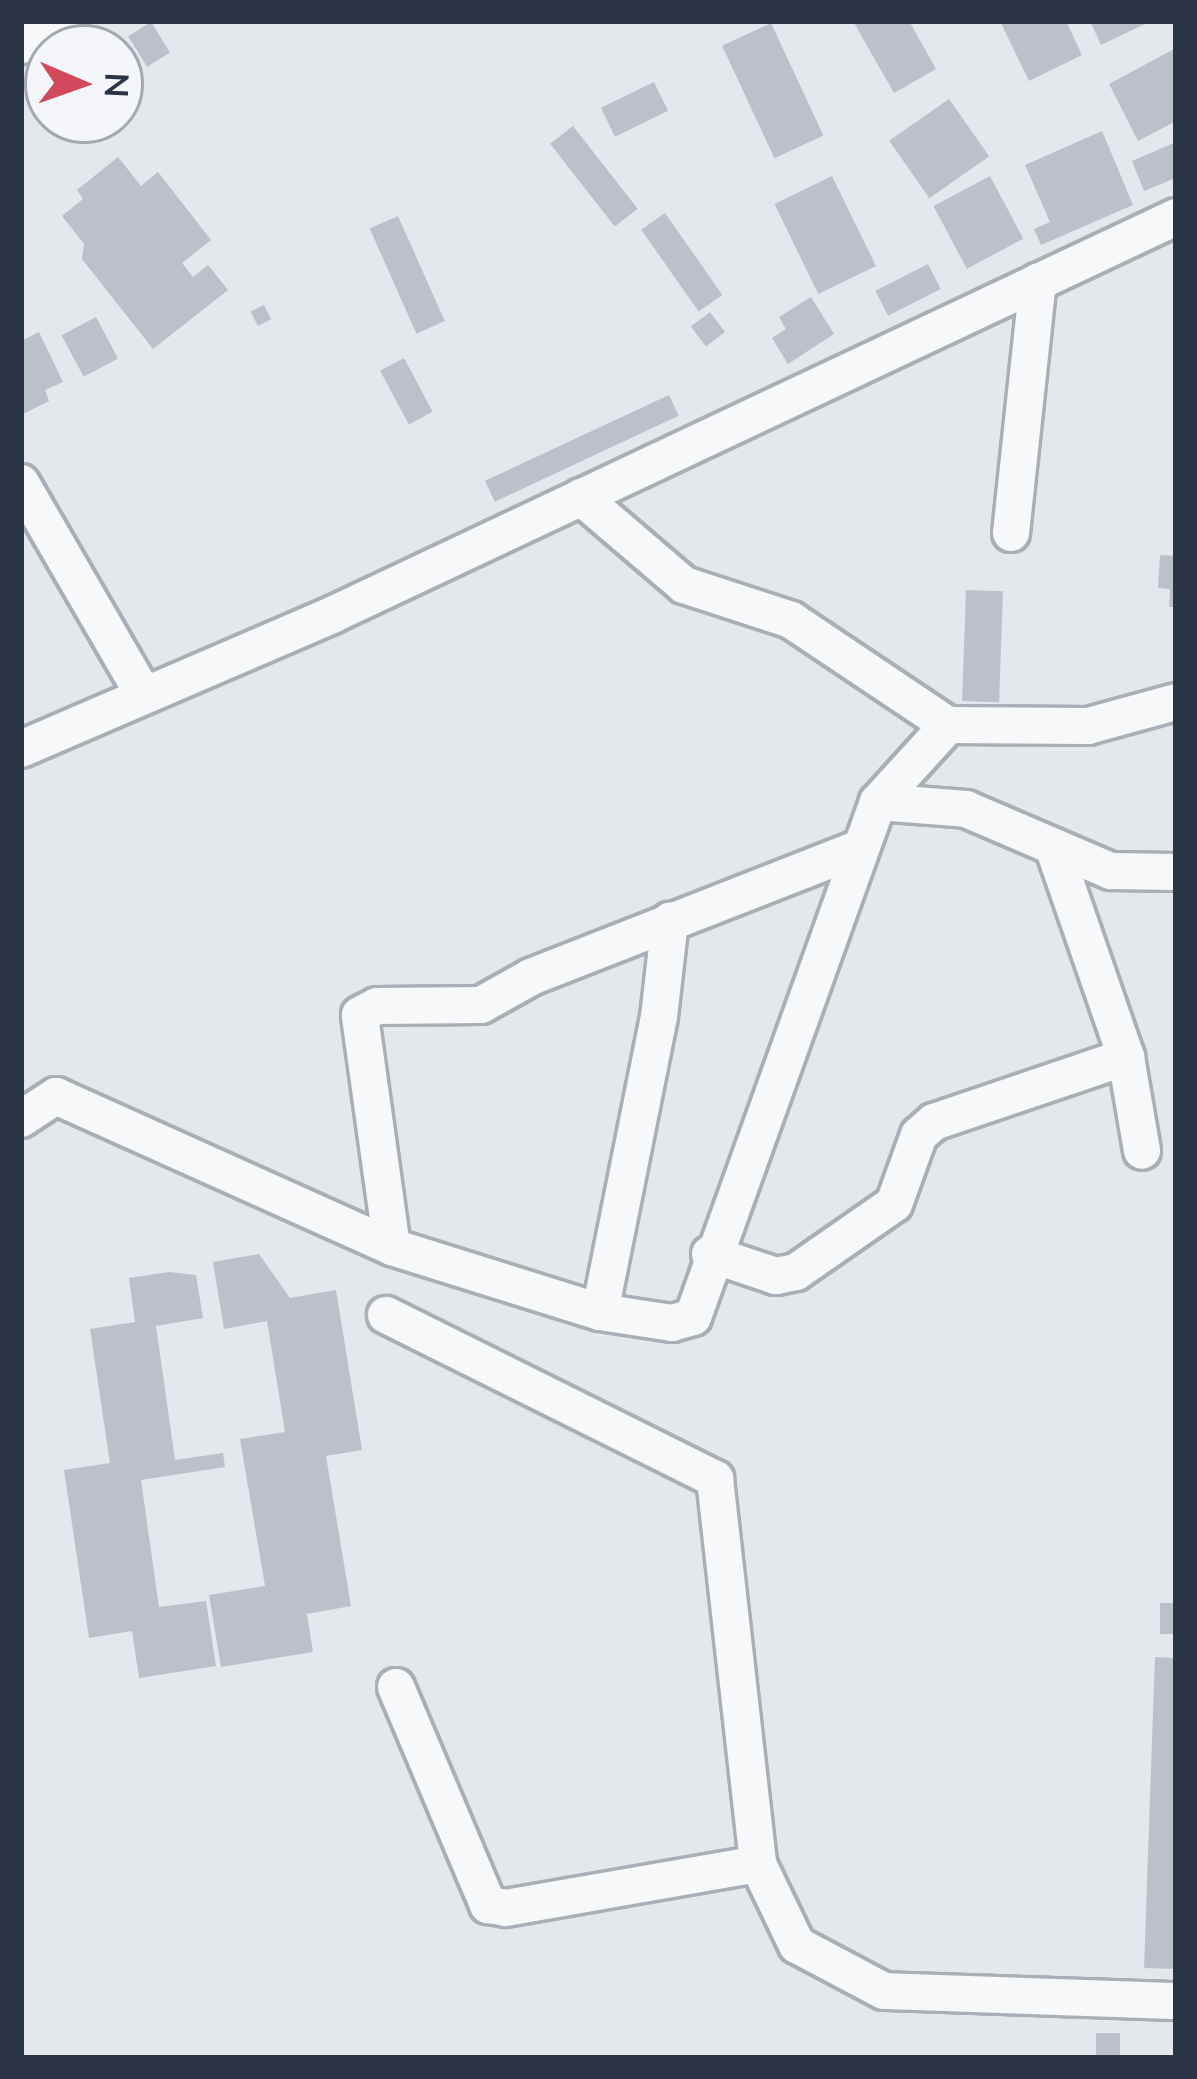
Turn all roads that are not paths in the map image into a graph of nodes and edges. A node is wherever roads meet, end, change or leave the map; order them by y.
1 (69, 21) edge
2 (21, 45) edge
3 (1176, 217) edge
4 (1039, 281) junction
5 (21, 483) edge
6 (581, 496) junction
7 (1011, 533) dead end
8 (144, 695) junction
9 (1176, 702) edge
10 (948, 725) junction
11 (21, 748) edge
12 (878, 802) junction
13 (860, 848) junction
14 (1054, 849) junction
15 (1176, 872) edge
16 (670, 921) junction
17 (1126, 1057) junction
18 (21, 1119) edge
19 (1142, 1151) dead end
20 (392, 1247) junction
21 (710, 1254) junction
22 (600, 1312) junction
23 (386, 1315) dead end
24 (397, 1687) dead end
25 (758, 1864) junction
26 (1176, 2001) edge

1 - 2 street
3 - 4 street
4 - 6 street
4 - 7 street
5 - 8 street
6 - 8 street
6 - 10 street
8 - 11 street
9 - 10 street
10 - 12 street
12 - 13 street
12 - 14 street
13 - 16 street
13 - 21 street
14 - 15 street
14 - 17 street
16 - 20 street
16 - 22 street
17 - 19 street
17 - 21 street
18 - 20 street
20 - 22 street
21 - 22 street
23 - 25 street
24 - 25 street
25 - 26 street

